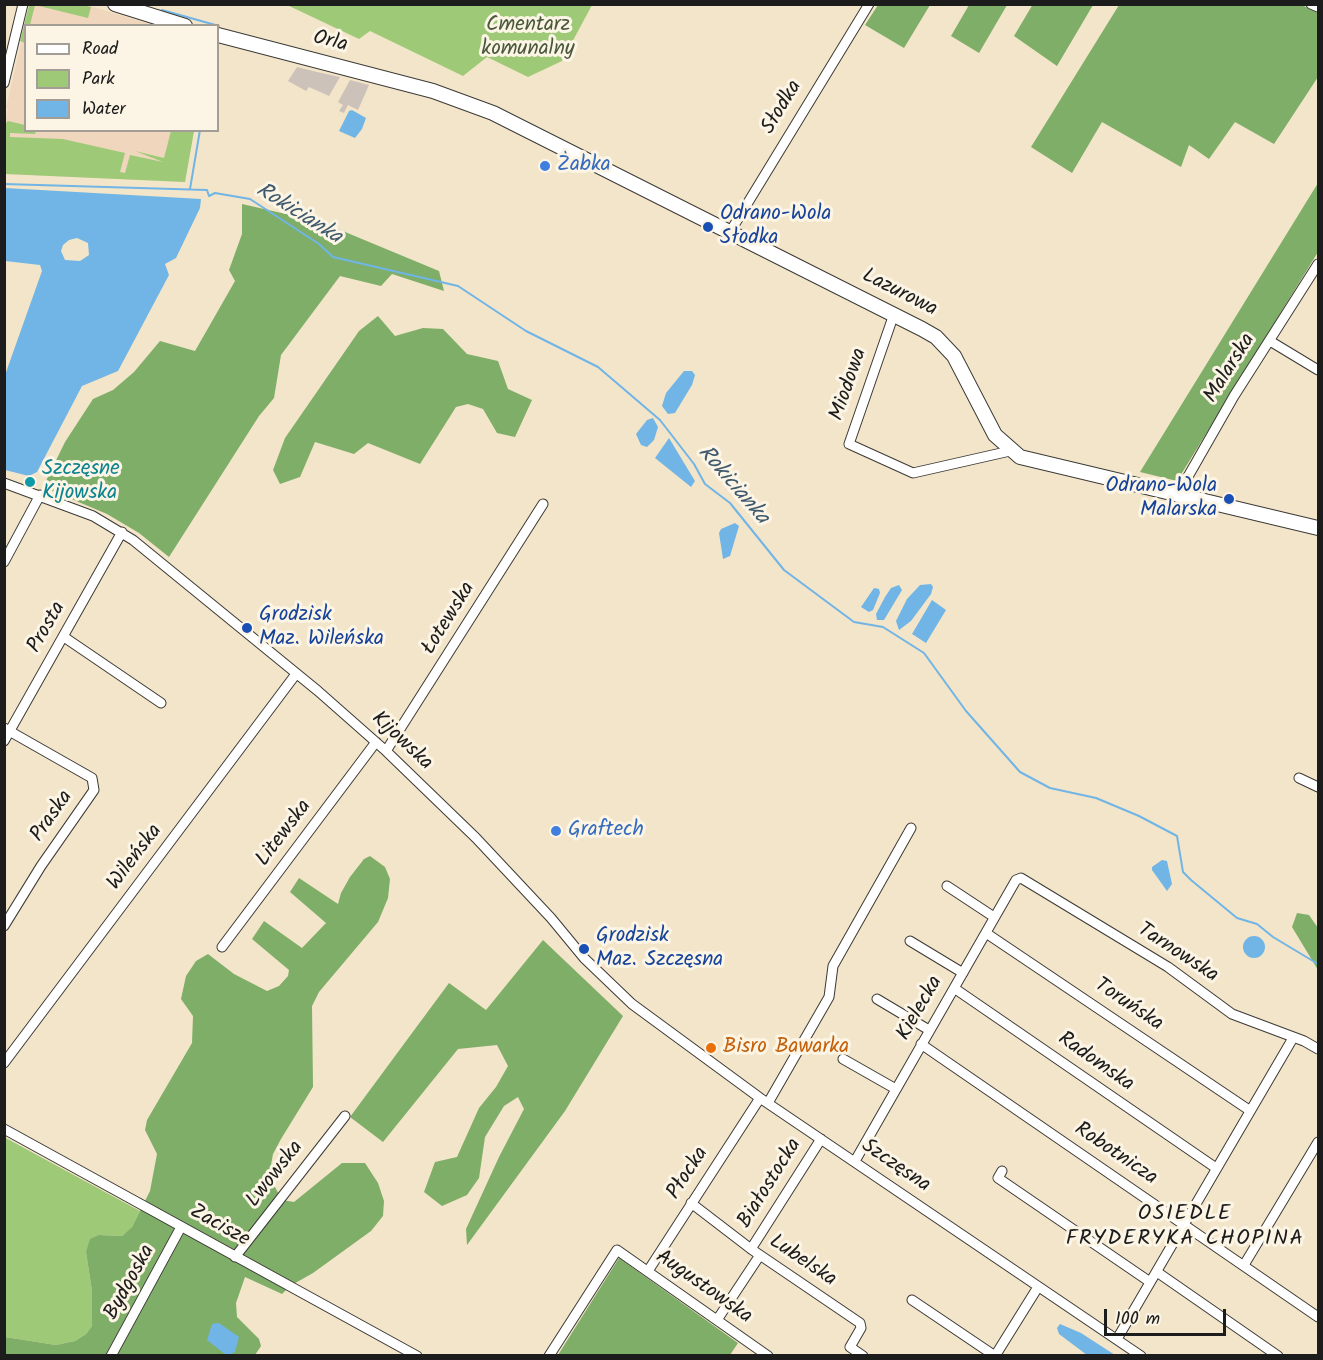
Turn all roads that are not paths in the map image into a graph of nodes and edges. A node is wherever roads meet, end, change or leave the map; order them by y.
1 (23, 4) edge
2 (115, 4) edge
3 (869, 4) edge
4 (1311, 4) edge
5 (1318, 7) edge
6 (179, 24) edge
7 (219, 35) edge
8 (4, 83) edge
9 (433, 91) joint
10 (730, 232) junction
11 (1318, 264) edge
12 (894, 314) junction
13 (1270, 341) junction
14 (1318, 369) edge
15 (1010, 451) junction
16 (4, 483) edge
17 (1178, 494) junction
18 (40, 495) junction
19 (543, 504) dead end
20 (1318, 528) edge
21 (122, 532) junction
22 (4, 562) edge
23 (64, 637) junction
24 (296, 674) junction
25 (161, 703) dead end
26 (8, 729) edge
27 (4, 741) edge
28 (376, 742) junction
29 (386, 751) junction
30 (1299, 777) dead end
31 (1318, 788) edge
32 (911, 828) dead end
33 (1021, 878) joint
34 (947, 886) dead end
35 (994, 917) junction
36 (4, 926) edge
37 (986, 933) junction
38 (910, 941) dead end
39 (222, 946) dead end
40 (963, 972) junction
41 (954, 988) junction
42 (877, 999) dead end
43 (632, 1004) joint
44 (929, 1030) junction
45 (1293, 1038) junction
46 (921, 1044) junction
47 (1318, 1049) edge
48 (843, 1059) dead end
49 (4, 1064) edge
50 (894, 1088) junction
51 (764, 1100) junction
52 (1249, 1110) junction
53 (345, 1116) dead end
54 (4, 1129) edge
55 (821, 1138) junction
56 (1318, 1142) edge
57 (855, 1161) junction
58 (1216, 1168) junction
59 (1002, 1172) dead end
60 (691, 1203) junction
61 (1184, 1224) junction
62 (182, 1227) junction
63 (752, 1249) junction
64 (760, 1255) junction
65 (235, 1257) junction
66 (1244, 1265) junction
67 (648, 1271) junction
68 (1156, 1272) junction
69 (1150, 1282) junction
70 (1038, 1287) junction
71 (912, 1300) dead end
72 (1318, 1317) edge
73 (717, 1320) junction
74 (1116, 1339) junction
75 (850, 1347) junction
76 (111, 1356) edge
77 (417, 1356) edge
78 (549, 1356) edge
79 (768, 1356) edge
80 (845, 1356) edge
81 (863, 1356) edge
82 (995, 1356) edge
83 (1141, 1356) edge
84 (1278, 1356) edge

1 - 8 street
2 - 6 street
3 - 10 street, Słodka
4 - 5 street
7 - 9 street, Orla
9 - 10 street, Lazurowa
10 - 12 street, Lazurowa
11 - 13 street, Malarska
12 - 15 street, Lazurowa
12 - 15 street, Miodowa
13 - 14 street
13 - 17 street, Malarska
15 - 17 street, Lazurowa
16 - 18 street, Kijowska
17 - 20 street, Lazurowa
18 - 21 street, Kijowska
18 - 22 street
19 - 29 street, Łotewska
21 - 23 street, Prosta
21 - 24 street, Kijowska
23 - 25 street
23 - 26 street, Prosta
24 - 28 street, Kijowska
24 - 49 street, Wileńska
26 - 27 street, Prosta
26 - 36 street, Praska
28 - 29 street, Kijowska
28 - 39 street, Litewska
29 - 43 street, Kijowska
30 - 31 street
32 - 51 street, Płocka
33 - 35 street, Kielecka
33 - 45 street, Tarnowska
34 - 35 street
35 - 37 street, Kielecka
37 - 40 street, Kielecka
37 - 52 street, Toruńska
38 - 40 street
40 - 41 street, Kielecka
41 - 44 street, Kielecka
41 - 58 street, Radomska
42 - 44 street
43 - 51 street, Szczęsna
44 - 46 street, Kielecka
45 - 47 street, Tarnowska
45 - 52 street
46 - 50 street, Kielecka
46 - 61 street, Robotnicza
48 - 50 street
50 - 57 street, Kielecka
51 - 55 street, Szczęsna
51 - 60 street, Płocka
52 - 58 street
53 - 65 street, Lwowska
54 - 62 street, Zacisze
55 - 57 street, Szczęsna
55 - 63 street, Białostocka
56 - 66 street
57 - 70 street, Szczęsna
58 - 61 street
59 - 69 street
60 - 63 street, Lubelska
60 - 67 street, Płocka
61 - 66 street, Robotnicza
61 - 68 street
62 - 65 street, Zacisze
62 - 76 street, Bydgoska
63 - 64 street, Lubelska
64 - 73 street, Białostocka
64 - 75 street, Lubelska
65 - 77 street, Zacisze
66 - 72 street, Robotnicza
67 - 73 street, Augustowska
67 - 78 street, Augustowska
68 - 69 street
68 - 84 street
69 - 74 street
70 - 74 street, Szczęsna
70 - 82 street
71 - 82 street
73 - 79 street, Augustowska
74 - 83 street, Szczęsna
75 - 80 street
75 - 81 street

